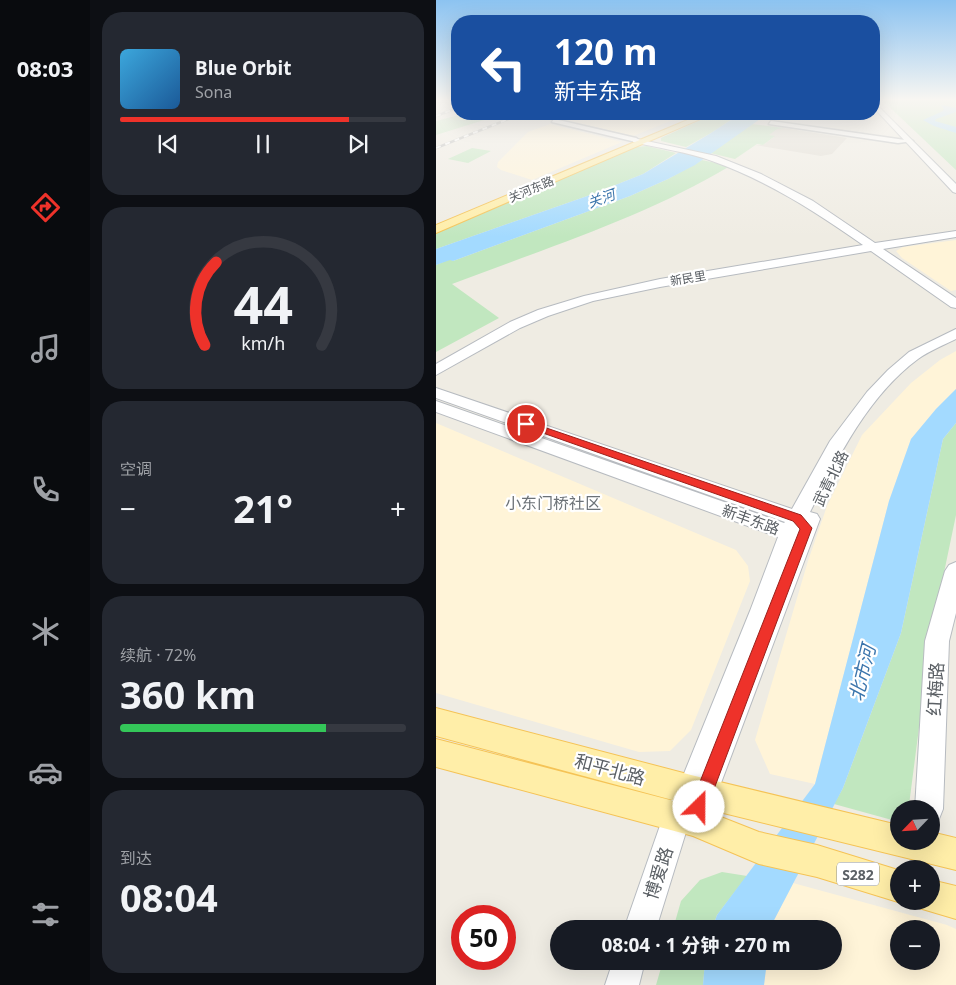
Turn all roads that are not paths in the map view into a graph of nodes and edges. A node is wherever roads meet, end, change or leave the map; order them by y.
1 (629, 145) edge
2 (630, 145) edge
3 (660, 145) edge
4 (914, 145) edge
5 (922, 145) edge
6 (714, 157) joint
7 (956, 179) edge
8 (956, 190) edge
9 (436, 222) edge
10 (436, 229) edge
11 (956, 234) edge
12 (876, 246) junction
13 (956, 298) edge
14 (956, 304) edge
15 (956, 333) edge
16 (956, 340) edge
17 (436, 370) edge
18 (436, 393) edge
19 (436, 406) edge
20 (797, 526) junction
21 (956, 571) edge
22 (436, 722) edge
23 (436, 753) edge
24 (698, 792) junction
25 (929, 800) edge
26 (685, 819) junction
27 (890, 837) edge
28 (890, 884) edge
29 (940, 899) edge
30 (956, 903) edge
31 (644, 920) edge
32 (626, 970) edge
33 (622, 985) edge

1 - 9 main road, 关河东路
2 - 10 main road, 关河东路
3 - 6 main road
4 - 8 main road
5 - 7 main road
6 - 12 street
11 - 12 street, 新民里
12 - 13 street
12 - 14 street
12 - 17 street, 新民里
15 - 20 main road, 武青北路
16 - 20 street, 武青北路
18 - 20 main road, 新丰东路
19 - 20 main road, 新丰东路
20 - 24 street, 武青北路
21 - 25 main road, 红梅路
22 - 24 main road, 和平北路
23 - 26 main road, 和平北路
24 - 26 main road, 博爱路
24 - 27 main road, 和平北路
26 - 28 main road, 和平北路 / S282
26 - 31 main road, 博爱路
29 - 30 main road
32 - 33 main road

